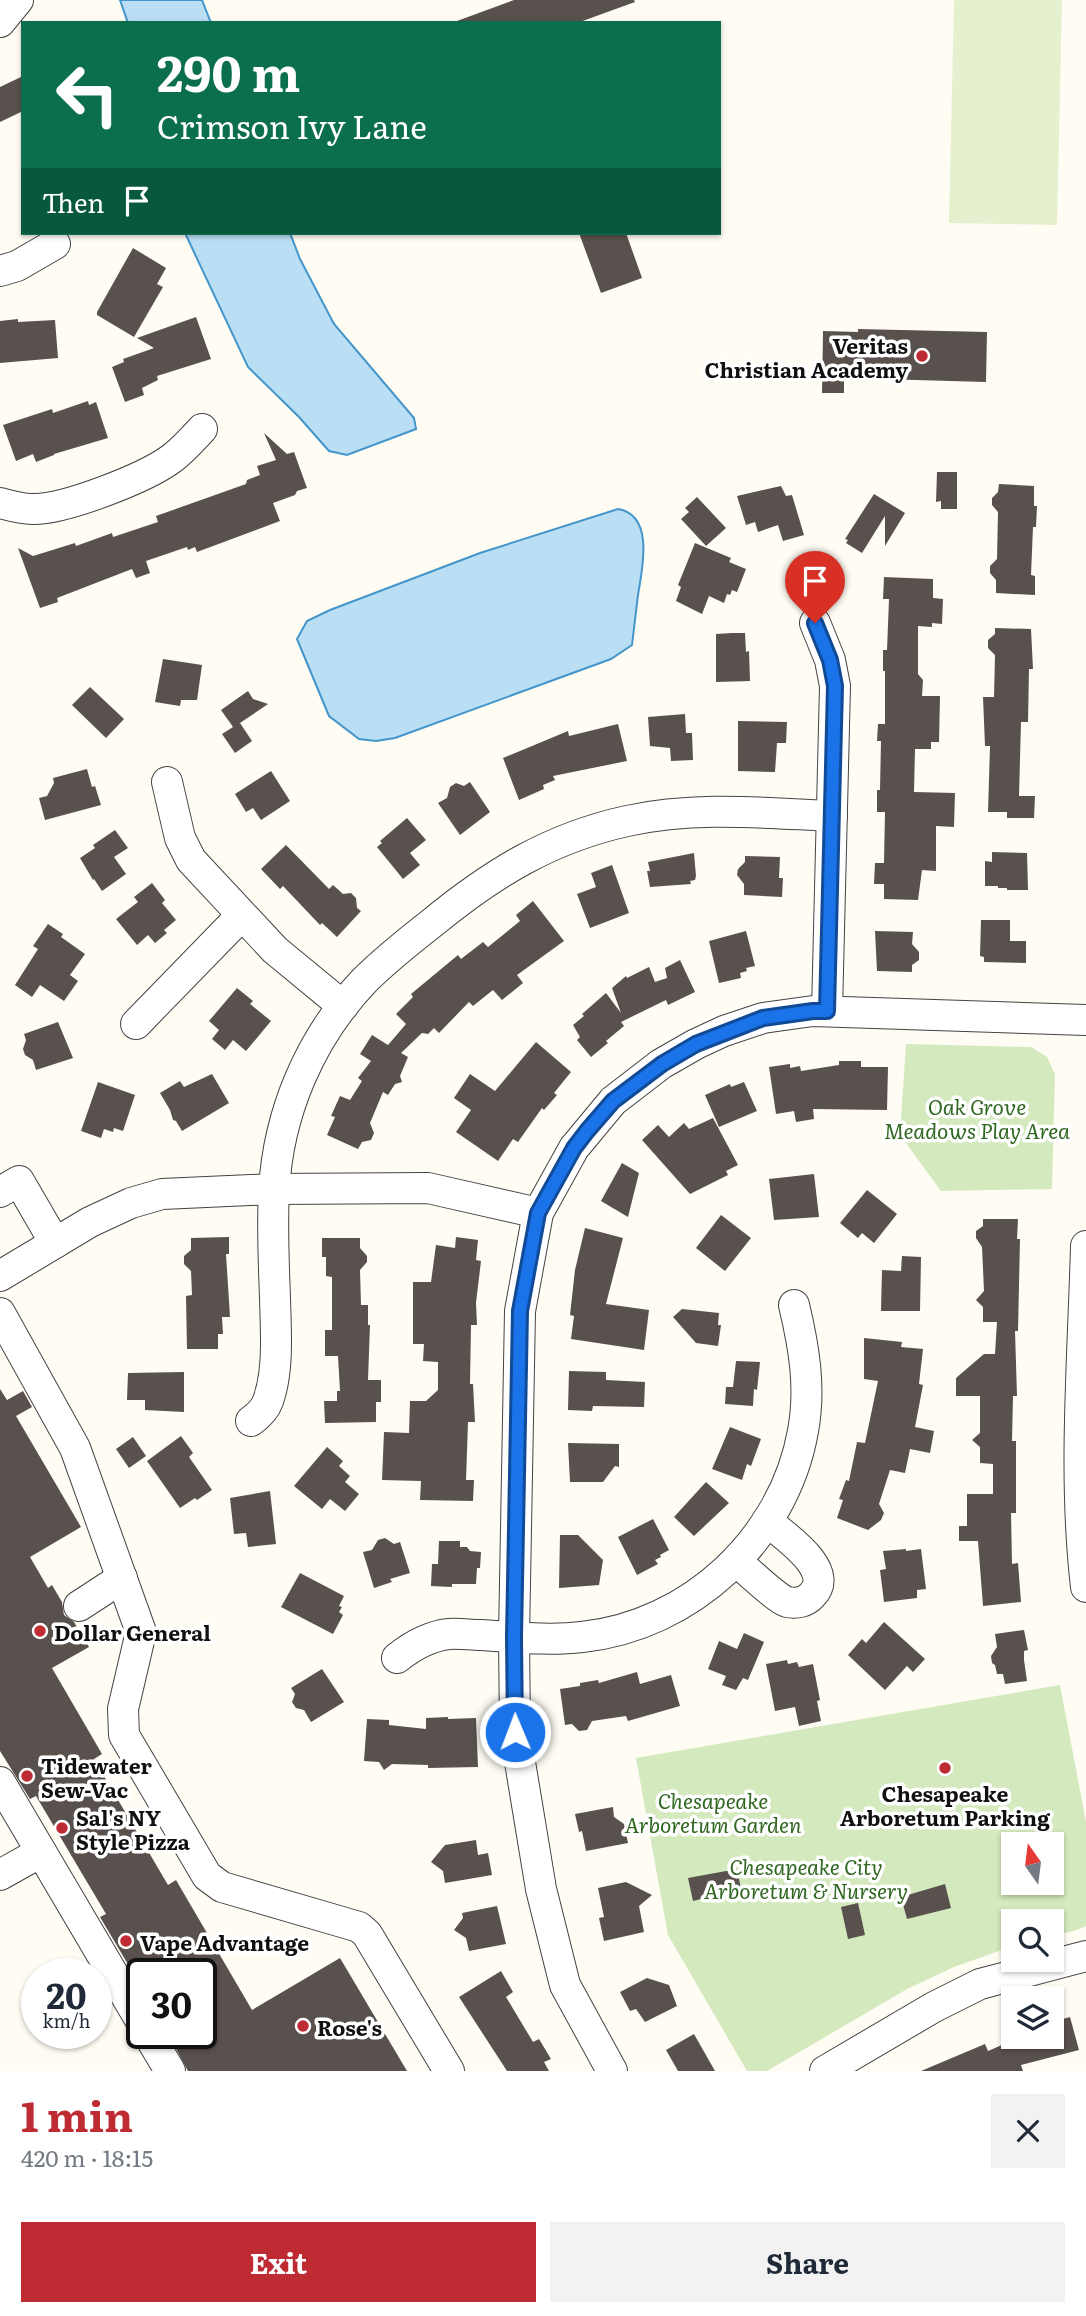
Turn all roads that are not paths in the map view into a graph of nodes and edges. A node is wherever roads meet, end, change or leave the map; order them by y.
1 (18, 0) edge
2 (0, 22) edge
3 (55, 244) dead end
4 (0, 271) edge
5 (202, 429) dead end
6 (0, 503) edge
7 (815, 623) dead end
8 (167, 782) dead end
9 (832, 816) junction
10 (241, 916) junction
11 (343, 1006) junction
12 (827, 1011) junction
13 (1086, 1020) edge
14 (136, 1024) dead end
15 (274, 1189) junction
16 (0, 1192) edge
17 (538, 1213) junction
18 (55, 1243) junction
19 (1086, 1246) edge
20 (0, 1276) edge
21 (794, 1305) dead end
22 (0, 1313) edge
23 (251, 1421) dead end
24 (767, 1521) junction
25 (737, 1562) junction
26 (121, 1578) junction
27 (1086, 1587) edge
28 (79, 1606) dead end
29 (514, 1637) junction
30 (397, 1658) dead end
31 (0, 1782) edge
32 (41, 1852) junction
33 (0, 1875) edge
34 (1086, 1956) edge
35 (126, 1996) edge
36 (157, 2049) edge
37 (170, 2071) edge
38 (449, 2071) edge
39 (612, 2071) edge
40 (825, 2071) edge

1 - 2 street
3 - 4 street
5 - 6 street
7 - 9 street
8 - 10 street
9 - 11 street
9 - 12 street
10 - 11 street
10 - 14 street
11 - 15 street
12 - 13 street
12 - 17 street
15 - 17 street
15 - 18 street
15 - 23 street
16 - 18 street
17 - 29 street
18 - 20 street
19 - 27 street
21 - 24 street
22 - 26 street
24 - 25 street
24 - 25 street
25 - 29 street
26 - 28 street
26 - 38 street
29 - 30 street
29 - 39 street
31 - 32 street
32 - 33 street
32 - 35 street
34 - 40 street
36 - 37 street

